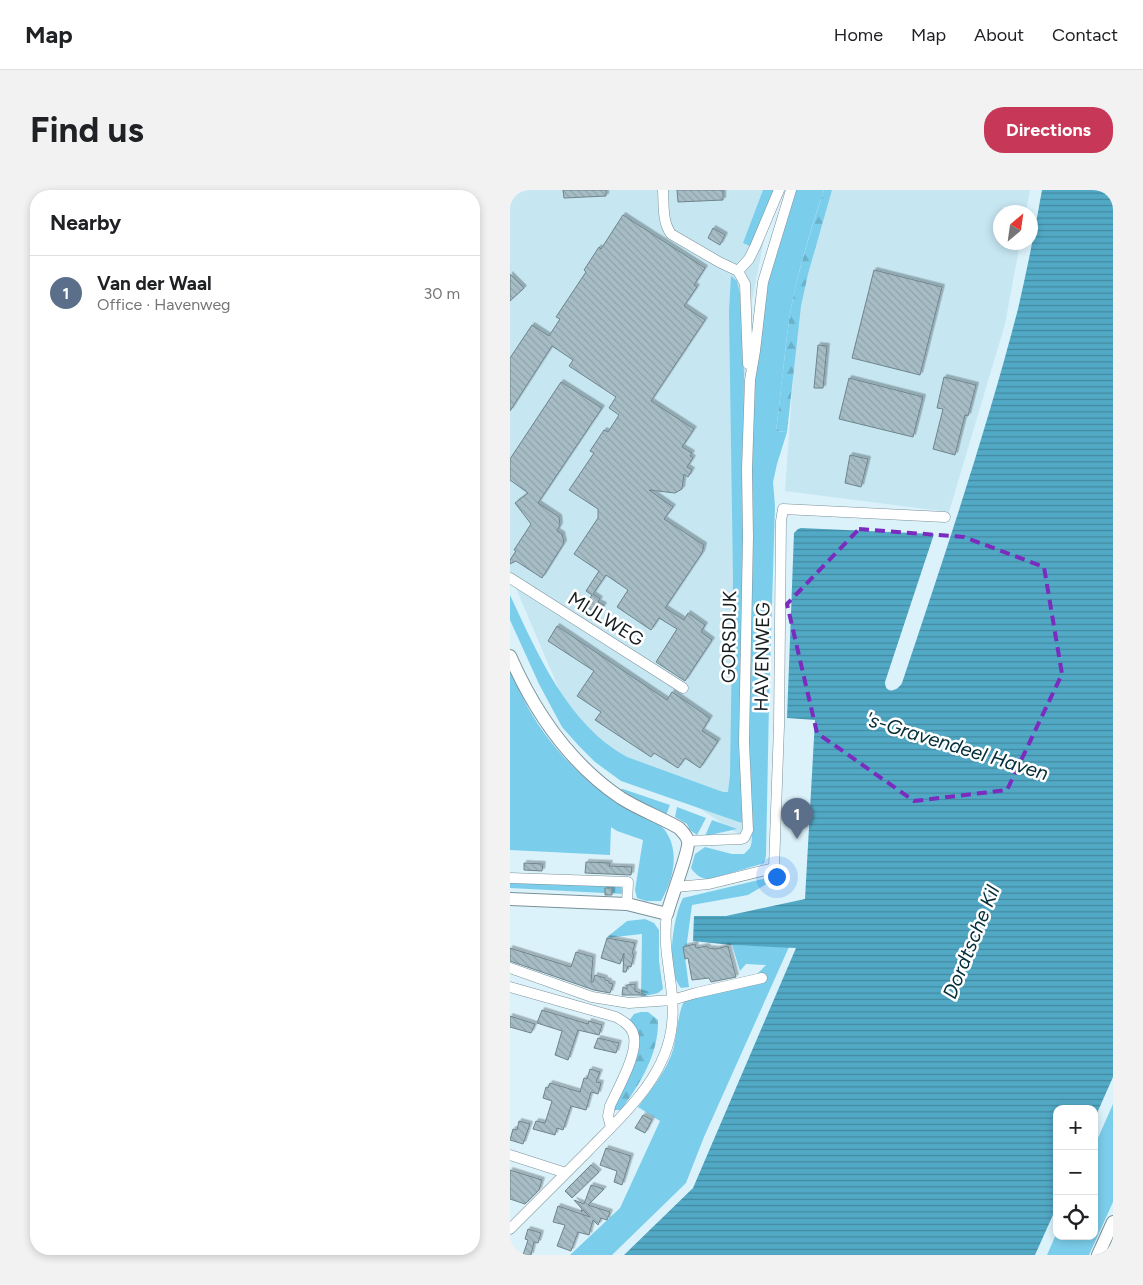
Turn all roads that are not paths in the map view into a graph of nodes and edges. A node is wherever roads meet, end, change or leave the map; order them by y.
1 (663, 190) edge
2 (779, 190) edge
3 (790, 190) edge
4 (738, 271) junction
5 (750, 380) junction
6 (945, 517) dead end
7 (510, 578) edge
8 (510, 656) edge
9 (683, 688) dead end
10 (688, 840) junction
11 (510, 878) edge
12 (675, 886) junction
13 (510, 899) edge
14 (628, 904) junction
15 (667, 914) junction
16 (510, 968) edge
17 (762, 978) dead end
18 (510, 988) edge
19 (672, 1000) junction
20 (611, 1127) junction
21 (510, 1156) edge
22 (566, 1173) junction
23 (1113, 1222) edge
24 (510, 1229) edge
25 (1098, 1255) edge

1 - 4 street
2 - 4 street
3 - 5 street, GORSDIJK
4 - 5 street, GORSDIJK
5 - 10 street, GORSDIJK
6 - 12 street, HAVENWEG
7 - 9 street, MIJLWEG
8 - 10 street
10 - 12 street
11 - 14 street
12 - 15 street
13 - 14 street
14 - 15 street
15 - 19 street
16 - 19 street
17 - 19 street
18 - 20 street
19 - 20 street
20 - 22 street
21 - 22 street
22 - 24 street
23 - 25 street

